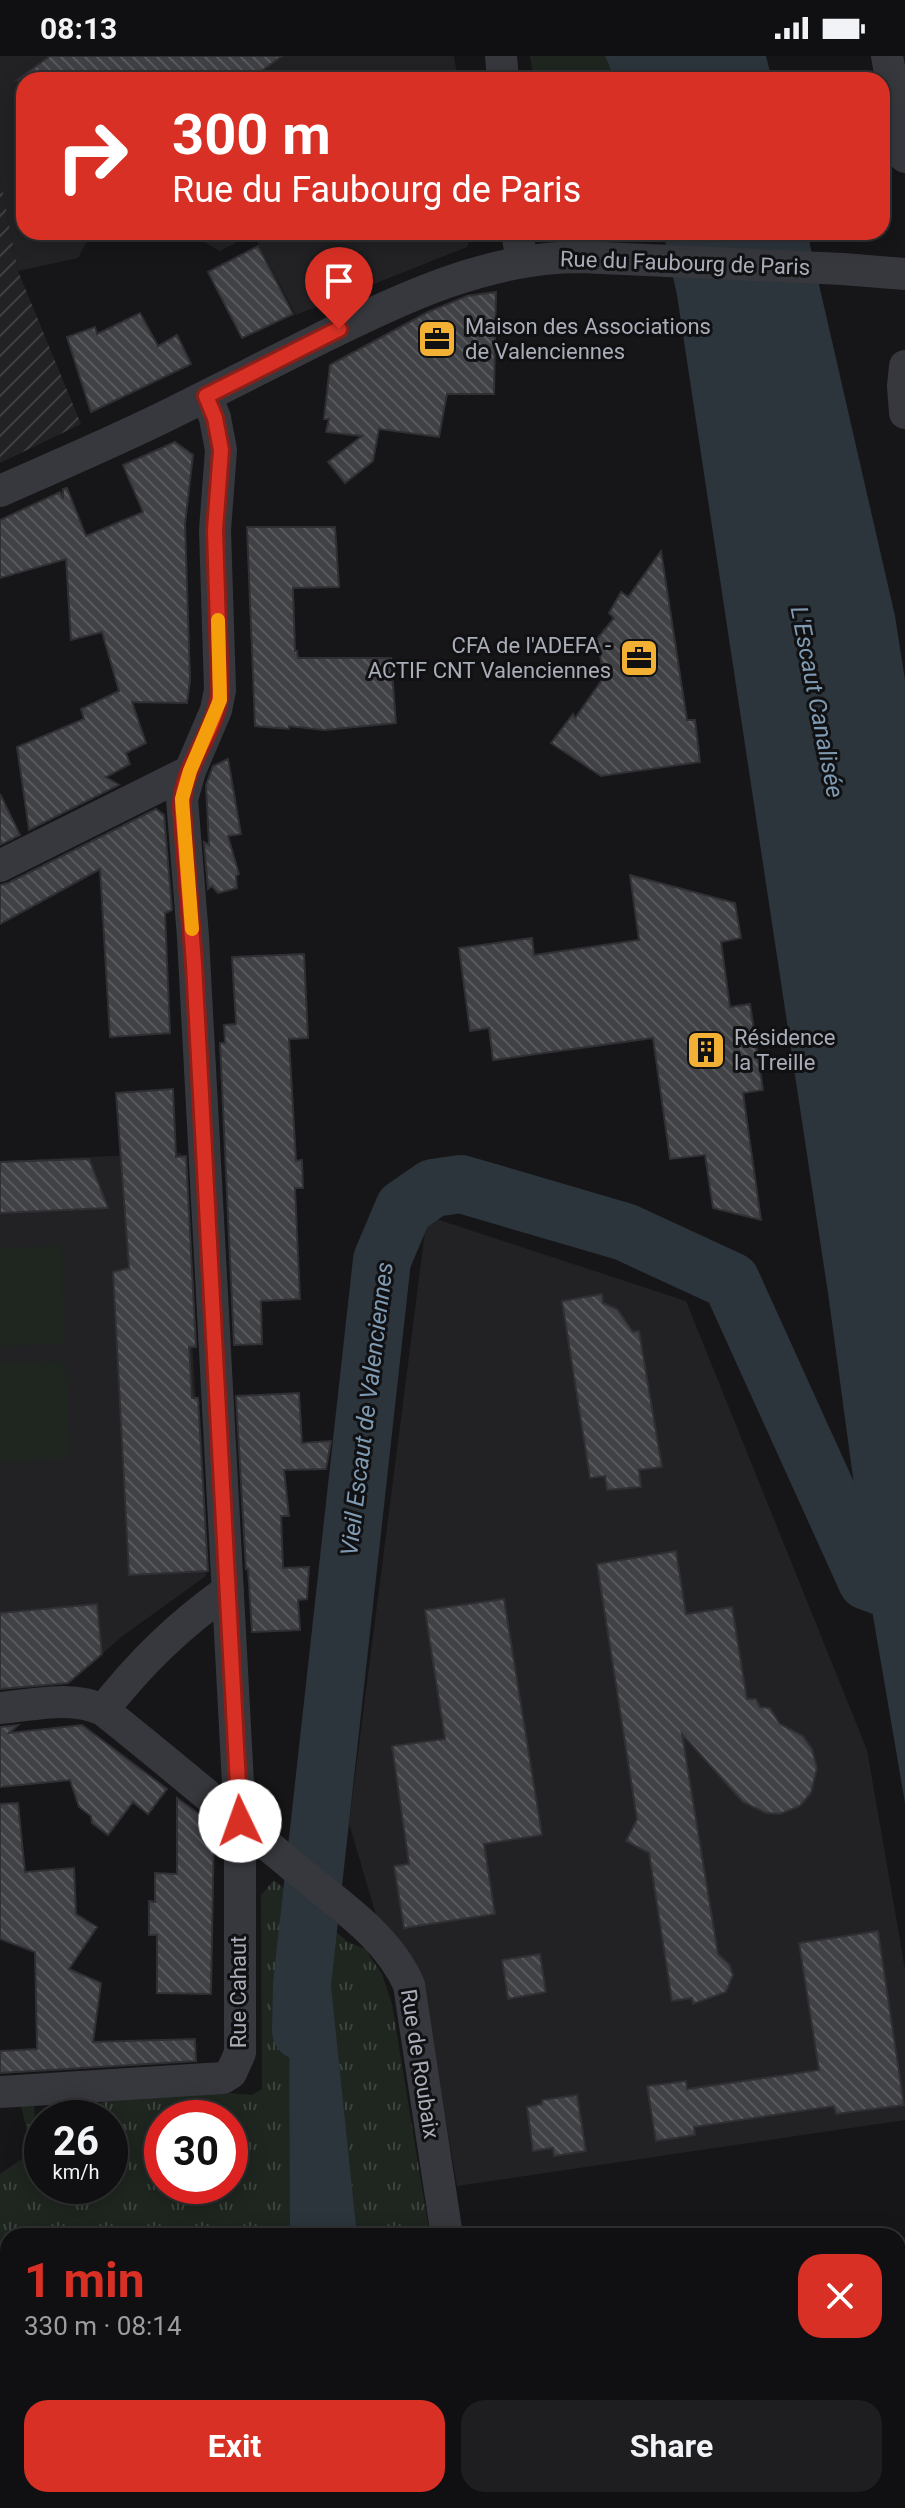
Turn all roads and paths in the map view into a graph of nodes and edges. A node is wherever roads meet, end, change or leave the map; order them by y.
1 (890, 73) edge
2 (905, 157) edge
3 (520, 246) edge
4 (905, 274) edge
5 (905, 366) edge
6 (206, 396) junction
7 (905, 413) edge
8 (0, 491) edge
9 (190, 771) junction
10 (0, 866) edge
11 (228, 1590) junction
12 (0, 1708) edge
13 (103, 1710) junction
14 (240, 1821) junction
15 (0, 2092) edge
16 (446, 2228) edge

1 - 2 street
3 - 4 street, Rue du Faubourg de Paris
3 - 6 street, Rue du Faubourg de Paris
5 - 7 street
6 - 8 street, Rue du Faubourg de Paris
6 - 9 street
9 - 10 street
9 - 11 street
11 - 13 street
11 - 14 street
12 - 13 street
13 - 14 street, Rue de Roubaix
14 - 15 street, Rue Cahaut
14 - 16 street, Rue de Roubaix

